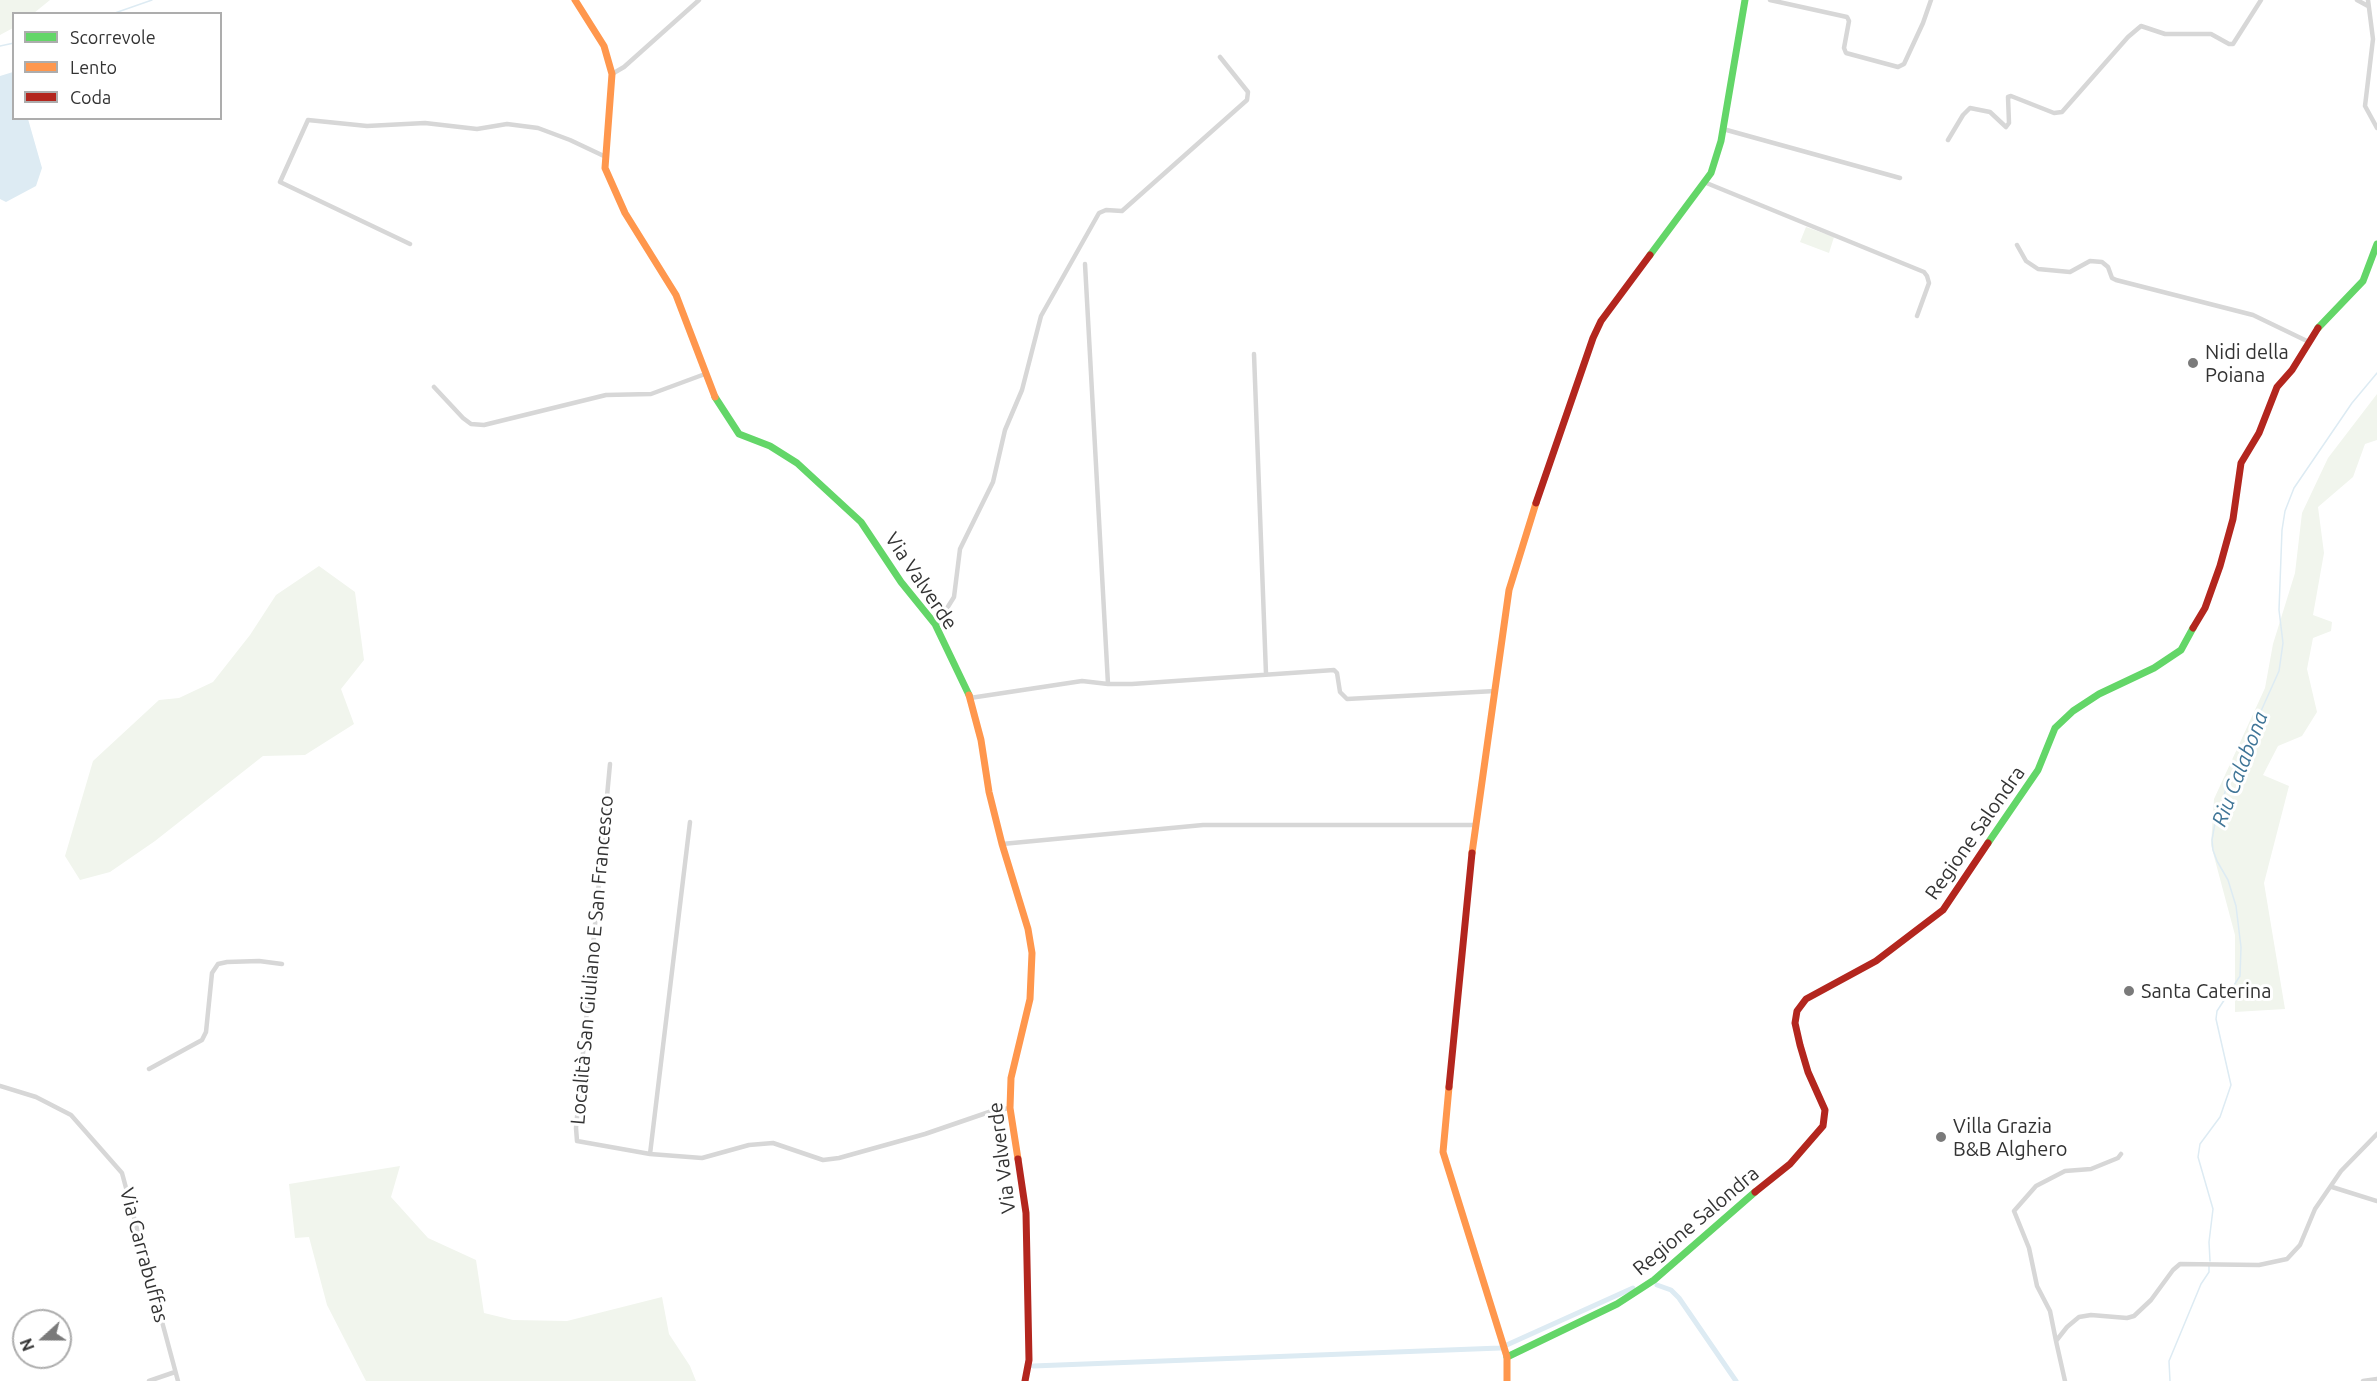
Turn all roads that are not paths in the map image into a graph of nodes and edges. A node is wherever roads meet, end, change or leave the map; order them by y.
1 (575, 0) edge
2 (699, 0) edge
3 (1745, 0) edge
4 (1770, 0) edge
5 (1931, 0) edge
6 (2261, 0) edge
7 (2357, 0) edge
8 (2368, 3) edge
9 (1220, 57) dead end
10 (612, 74) junction
11 (2377, 128) edge
12 (1723, 129) junction
13 (1948, 140) dead end
14 (606, 157) junction
15 (1900, 178) dead end
16 (1704, 182) junction
17 (410, 244) dead end
18 (2377, 244) edge
19 (2017, 246) dead end
20 (1085, 264) dead end
21 (1917, 316) dead end
22 (2309, 342) junction
23 (1254, 354) dead end
24 (705, 374) junction
25 (434, 387) dead end
26 (936, 626) junction
27 (1266, 674) junction
28 (1108, 684) junction
29 (1495, 691) junction
30 (970, 698) junction
31 (610, 764) dead end
32 (690, 822) dead end
33 (1475, 825) junction
34 (1002, 844) junction
35 (282, 964) dead end
36 (149, 1069) dead end
37 (0, 1086) edge
38 (1010, 1108) junction
39 (2377, 1134) edge
40 (651, 1154) junction
41 (2121, 1154) dead end
42 (2332, 1187) junction
43 (2377, 1200) edge
44 (2056, 1341) junction
45 (1504, 1350) junction
46 (175, 1372) junction
47 (2377, 1379) edge
48 (148, 1381) edge
49 (178, 1381) edge
50 (1025, 1381) edge
51 (1507, 1381) edge
52 (2065, 1381) edge
53 (2363, 1381) edge

1 - 10 street, Via Valverde
2 - 10 street
3 - 12 street
4 - 5 street
6 - 13 street
7 - 8 street
8 - 11 street
9 - 26 street
10 - 14 street, Via Valverde
12 - 15 street
12 - 16 street
14 - 17 street
14 - 24 street, Via Valverde
16 - 21 street
16 - 29 street
18 - 22 street, Regione Salondra
19 - 22 street
20 - 28 street
22 - 45 street, Regione Salondra
23 - 27 street
24 - 25 street
24 - 26 street, Via Valverde
26 - 30 street, Via Valverde
27 - 28 street
27 - 29 street
28 - 30 street
29 - 33 street
30 - 34 street, Via Valverde
31 - 40 street, Località San Giuliano E San Francesco
32 - 40 street
33 - 34 street
33 - 45 street
34 - 38 street, Via Valverde
35 - 36 street
37 - 46 street, Via Carrabuffas
38 - 40 street, Località San Giuliano E San Francesco
38 - 50 street, Via Valverde
39 - 42 street
41 - 44 street
42 - 43 street
42 - 44 street
44 - 52 street
45 - 51 street
46 - 48 street
46 - 49 street, Via Carrabuffas
47 - 53 street

